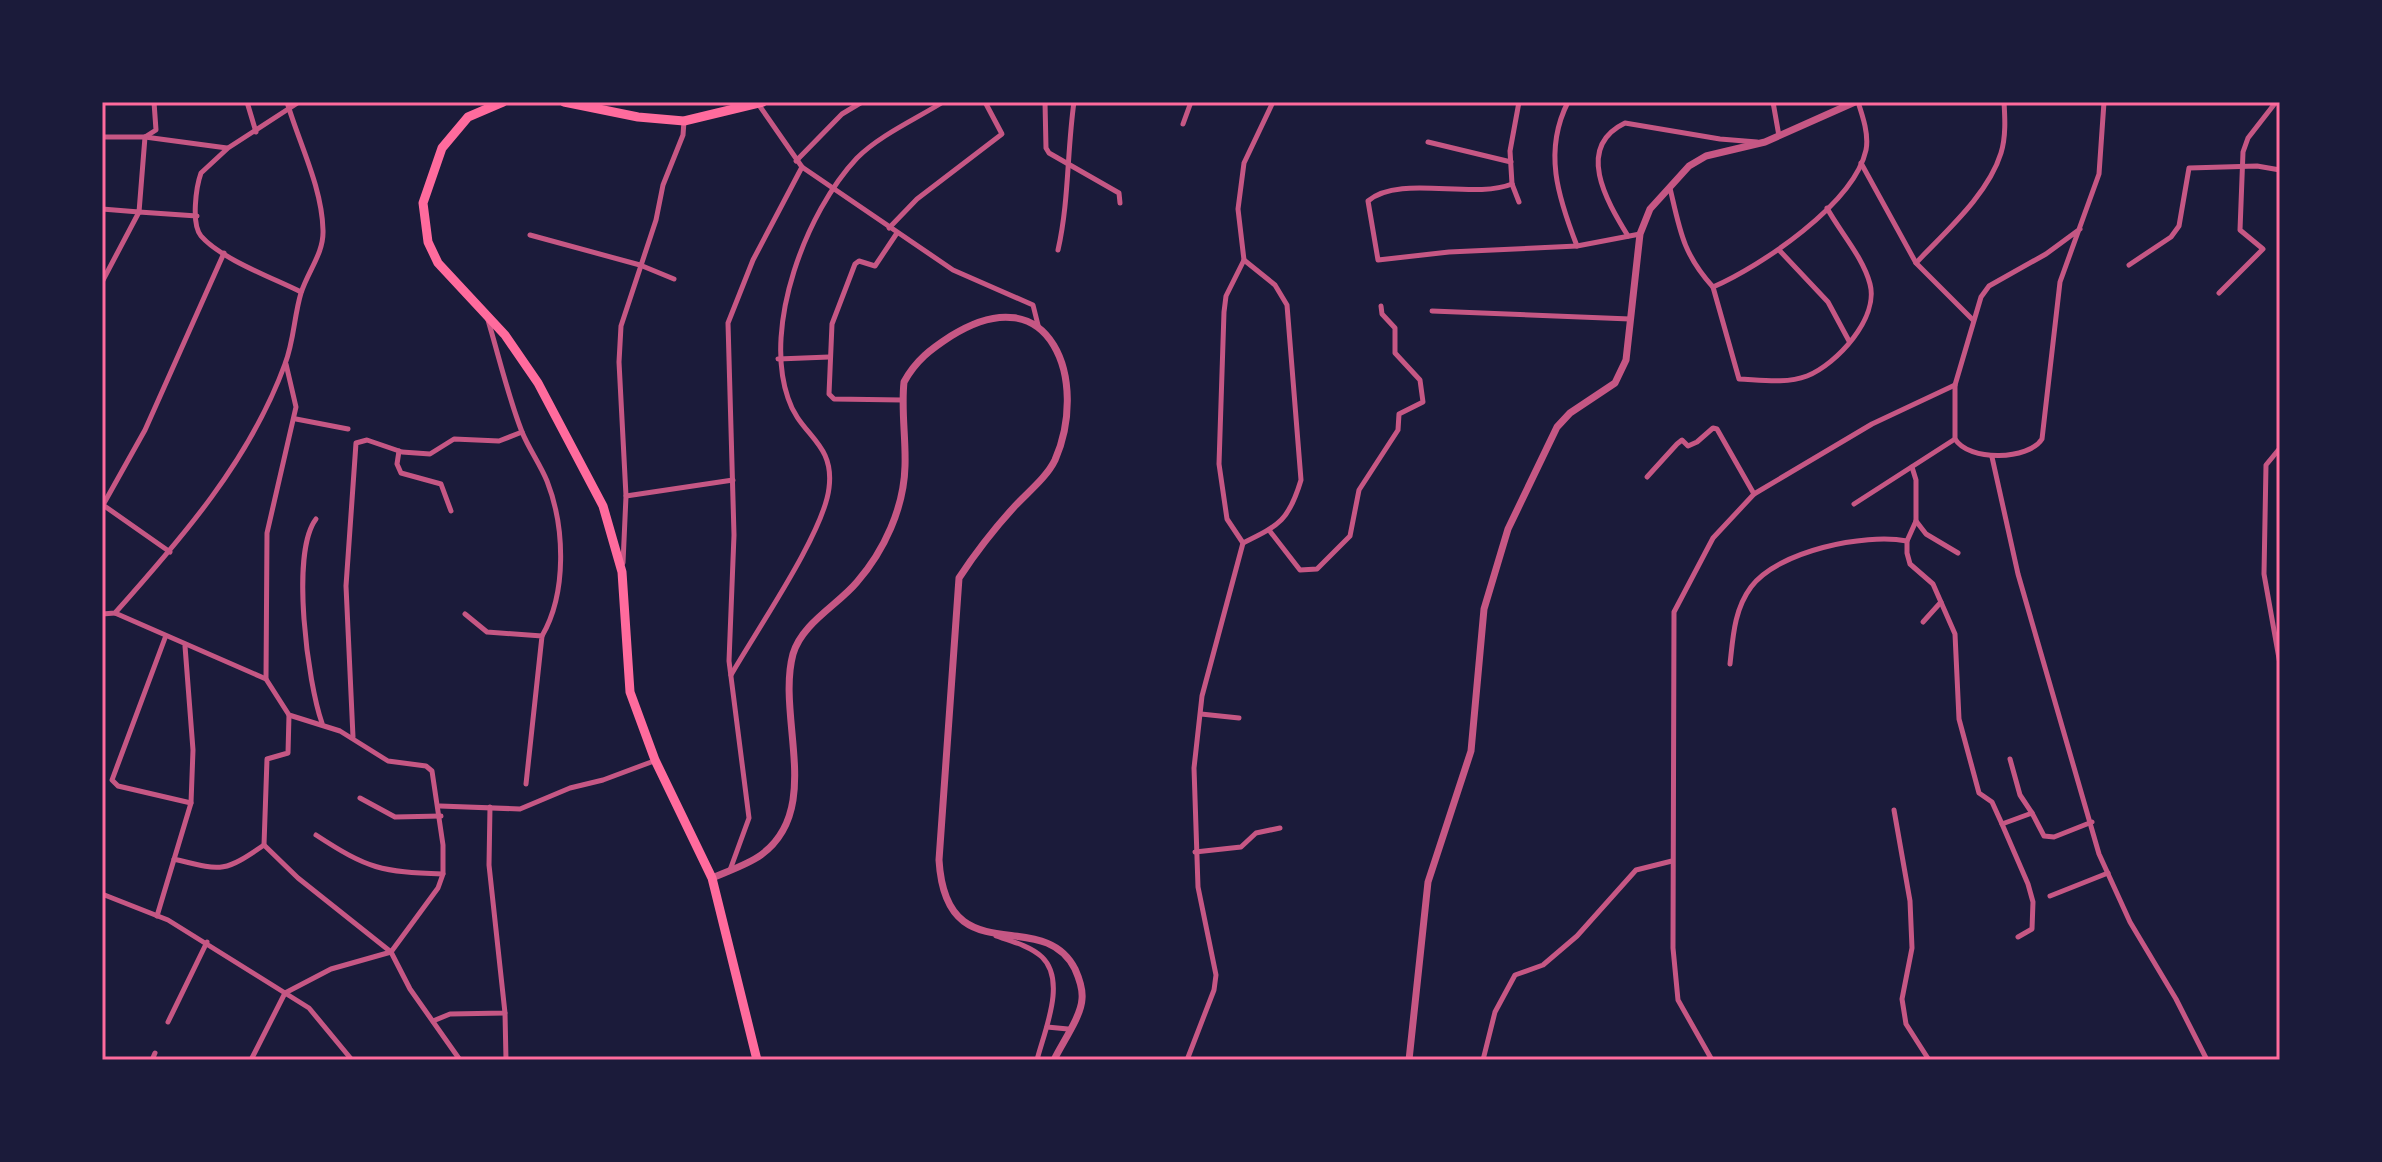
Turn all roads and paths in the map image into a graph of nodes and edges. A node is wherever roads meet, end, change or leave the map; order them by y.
1 (154, 102) edge
2 (247, 102) edge
3 (287, 102) edge
4 (299, 102) edge
5 (502, 102) edge
6 (564, 102) edge
7 (862, 102) edge
8 (943, 102) edge
9 (985, 102) edge
10 (1045, 102) edge
11 (1074, 102) edge
12 (1191, 102) edge
13 (1273, 102) edge
14 (1519, 102) edge
15 (1568, 102) edge
16 (1773, 102) edge
17 (1856, 102) edge
18 (2004, 102) edge
19 (2104, 102) edge
20 (2276, 102) edge
21 (761, 103) edge
22 (592, 105) edge
23 (289, 111) junction
24 (684, 121) junction
25 (1183, 124) dead end
26 (256, 132) junction
27 (102, 137) edge
28 (145, 137) junction
29 (1779, 137) junction
30 (1428, 142) dead end
31 (1765, 142) junction
32 (228, 148) junction
33 (796, 161) junction
34 (1511, 162) junction
35 (1861, 163) junction
36 (1066, 165) junction
37 (2240, 166) junction
38 (802, 167) junction
39 (2280, 170) edge
40 (1512, 184) junction
41 (1670, 187) junction
42 (832, 188) junction
43 (1519, 202) dead end
44 (1120, 203) dead end
45 (1827, 208) junction
46 (102, 209) edge
47 (139, 212) junction
48 (197, 216) junction
49 (889, 228) junction
50 (2080, 229) junction
51 (897, 233) junction
52 (1640, 234) junction
53 (530, 235) dead end
54 (1628, 236) junction
55 (1577, 246) junction
56 (1058, 250) dead end
57 (1780, 251) junction
58 (224, 253) junction
59 (1244, 260) junction
60 (1916, 263) junction
61 (640, 265) junction
62 (2129, 265) dead end
63 (674, 279) dead end
64 (102, 282) edge
65 (1713, 287) junction
66 (301, 292) junction
67 (2219, 293) dead end
68 (1381, 306) dead end
69 (1432, 311) dead end
70 (1630, 319) junction
71 (488, 320) junction
72 (1973, 320) junction
73 (1038, 325) junction
74 (1849, 341) junction
75 (829, 357) junction
76 (778, 359) junction
77 (285, 363) junction
78 (1955, 385) junction
79 (902, 400) junction
80 (296, 419) junction
81 (348, 429) dead end
82 (522, 432) junction
83 (1955, 439) junction
84 (2280, 448) edge
85 (399, 451) junction
86 (1992, 457) junction
87 (1912, 467) junction
88 (1647, 477) dead end
89 (733, 480) junction
90 (1754, 494) junction
91 (626, 496) junction
92 (1854, 504) dead end
93 (102, 505) edge
94 (451, 511) dead end
95 (316, 519) dead end
96 (1916, 521) junction
97 (1269, 530) junction
98 (1907, 541) junction
99 (1243, 543) junction
100 (170, 552) junction
101 (1958, 553) dead end
102 (622, 572) junction
103 (1941, 602) junction
104 (115, 613) junction
105 (102, 614) edge
106 (465, 614) dead end
107 (1923, 622) dead end
108 (542, 636) junction
109 (165, 637) junction
110 (185, 646) junction
111 (1730, 664) dead end
112 (2280, 664) edge
113 (731, 676) junction
114 (266, 679) junction
115 (1201, 714) junction
116 (289, 715) junction
117 (1239, 718) dead end
118 (322, 723) junction
119 (353, 738) junction
120 (2010, 759) dead end
121 (655, 760) junction
122 (526, 784) dead end
123 (360, 798) dead end
124 (191, 803) junction
125 (440, 806) junction
126 (490, 807) junction
127 (1894, 810) dead end
128 (2032, 813) junction
129 (441, 816) junction
130 (2092, 822) junction
131 (2002, 824) junction
132 (1280, 828) dead end
133 (316, 835) dead end
134 (264, 845) junction
135 (1195, 852) junction
136 (174, 859) junction
137 (1672, 861) junction
138 (730, 870) junction
139 (2108, 873) junction
140 (443, 874) junction
141 (712, 878) junction
142 (102, 894) edge
143 (2050, 896) dead end
144 (157, 916) junction
145 (993, 934) junction
146 (2018, 937) dead end
147 (207, 942) junction
148 (391, 952) junction
149 (285, 993) junction
150 (505, 1013) junction
151 (433, 1021) junction
152 (168, 1022) dead end
153 (1047, 1027) junction
154 (1068, 1029) junction
155 (155, 1053) dead end
156 (252, 1058) dead end
157 (152, 1060) edge
158 (352, 1060) edge
159 (460, 1060) edge
160 (506, 1060) edge
161 (757, 1060) edge
162 (1037, 1060) edge
163 (1054, 1060) edge
164 (1187, 1060) edge
165 (1409, 1060) edge
166 (1483, 1060) edge
167 (1712, 1060) edge
168 (1929, 1060) edge
169 (2207, 1060) edge

1 - 28 street
2 - 26 street
3 - 23 street
4 - 23 street
5 - 71 highway
6 - 22 highway
7 - 33 street
8 - 42 street
9 - 49 street
10 - 36 street
11 - 36 street
12 - 25 street
13 - 59 street
14 - 34 street
15 - 55 street
16 - 29 street
17 - 29 street
17 - 35 street
18 - 60 street
19 - 50 street
20 - 37 street
21 - 24 highway
21 - 33 street
22 - 24 highway
23 - 26 street
23 - 66 street
24 - 61 street
26 - 32 street
27 - 28 street
28 - 32 street
28 - 47 street
29 - 31 street
30 - 34 street
31 - 41 street
31 - 54 street
32 - 48 street
33 - 38 street
34 - 40 street
35 - 45 street
35 - 60 street
36 - 44 street
36 - 56 street
37 - 39 street
37 - 62 street
37 - 67 street
38 - 42 street
38 - 89 street
40 - 43 street
40 - 55 street
41 - 52 street
41 - 65 street
42 - 49 street
42 - 76 street
45 - 57 street
45 - 74 street
46 - 47 street
47 - 48 street
47 - 64 street
48 - 58 street
49 - 51 street
50 - 72 street
50 - 86 street
51 - 73 street
51 - 75 street
52 - 54 street
52 - 70 street
53 - 61 street
54 - 55 street
57 - 65 street
57 - 74 street
58 - 66 street
58 - 93 street
59 - 97 street
59 - 99 street
60 - 72 street
61 - 63 street
61 - 91 street
65 - 74 street
66 - 77 street
68 - 97 street
69 - 70 street
70 - 165 street
71 - 82 street
71 - 102 highway
72 - 78 street
73 - 79 street
73 - 145 street
75 - 76 street
75 - 79 street
76 - 113 street
77 - 80 street
77 - 100 street
78 - 83 street
78 - 90 street
79 - 138 street
80 - 81 street
80 - 114 street
82 - 85 street
82 - 108 street
83 - 86 street
83 - 87 street
84 - 112 street
85 - 94 street
85 - 119 street
86 - 130 street
87 - 92 street
87 - 96 street
88 - 90 street
89 - 91 street
89 - 113 street
90 - 137 street
91 - 102 street
93 - 100 street
95 - 118 street
96 - 98 street
96 - 101 street
97 - 99 street
98 - 103 street
98 - 111 street
99 - 115 street
100 - 104 street
102 - 121 highway
103 - 107 street
103 - 131 street
104 - 105 street
104 - 109 street
106 - 108 street
108 - 122 street
109 - 110 street
109 - 124 street
110 - 114 street
110 - 124 street
113 - 138 street
114 - 116 street
115 - 117 street
115 - 135 street
116 - 118 street
116 - 134 street
118 - 119 street
119 - 125 street
120 - 128 street
121 - 126 street
121 - 141 highway
123 - 129 street
124 - 136 street
125 - 126 street
125 - 129 street
126 - 150 street
127 - 168 street
128 - 130 street
128 - 131 street
129 - 140 street
130 - 139 street
131 - 146 street
132 - 135 street
133 - 140 street
134 - 136 street
134 - 148 street
135 - 164 street
136 - 144 street
137 - 166 street
137 - 167 street
138 - 141 street
139 - 143 street
139 - 169 street
140 - 148 street
141 - 161 highway
142 - 144 street
144 - 147 street
145 - 153 street
145 - 154 street
147 - 149 street
147 - 152 street
148 - 149 street
148 - 151 street
149 - 156 street
149 - 158 street
150 - 151 street
150 - 160 street
151 - 159 street
153 - 154 street
153 - 162 street
154 - 163 street
155 - 157 street

